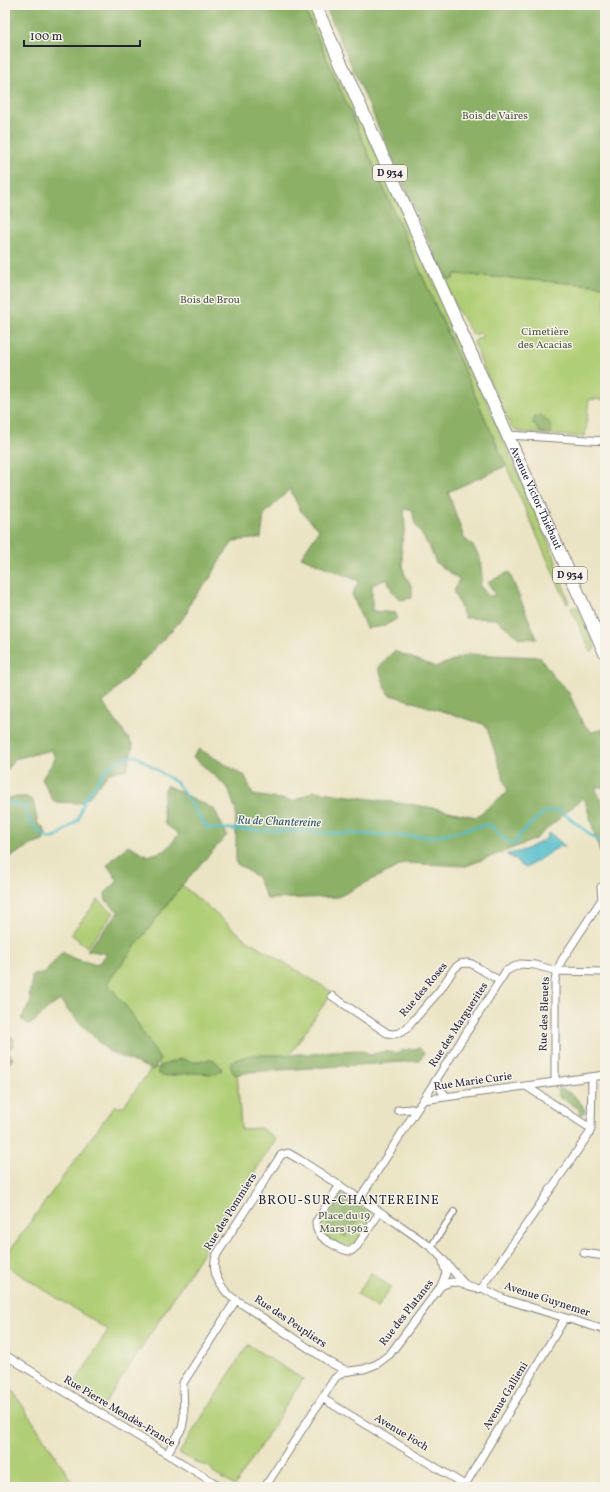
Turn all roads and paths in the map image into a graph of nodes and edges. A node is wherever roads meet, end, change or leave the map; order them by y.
1 (315, 5) edge
2 (508, 435) junction
3 (605, 441) edge
4 (605, 653) edge
5 (601, 887) dead end
6 (557, 971) junction
7 (605, 972) edge
8 (500, 981) junction
9 (332, 996) dead end
10 (605, 1075) edge
11 (592, 1077) junction
12 (436, 1080) junction
13 (555, 1082) junction
14 (526, 1086) junction
15 (446, 1096) junction
16 (423, 1100) junction
17 (398, 1110) dead end
18 (415, 1112) junction
19 (587, 1126) dead end
20 (340, 1185) junction
21 (360, 1198) junction
22 (380, 1212) junction
23 (454, 1212) dead end
24 (430, 1247) junction
25 (584, 1253) dead end
26 (605, 1256) edge
27 (441, 1257) junction
28 (441, 1286) junction
29 (466, 1286) junction
30 (482, 1288) junction
31 (236, 1300) junction
32 (565, 1318) junction
33 (605, 1330) edge
34 (5, 1355) edge
35 (331, 1363) junction
36 (347, 1371) junction
37 (335, 1378) junction
38 (322, 1398) junction
39 (167, 1454) junction
40 (467, 1486) edge
41 (221, 1487) edge
42 (265, 1487) edge

1 - 2 main road, Avenue Victor Thiébaut / D 934
2 - 3 street
2 - 4 main road, Avenue Victor Thiébaut / D 934
5 - 6 street, Rue des Bleuets
6 - 7 street
6 - 8 street
6 - 13 street, Rue des Bleuets
8 - 9 street, Rue des Roses
8 - 12 street, Rue des Marguerites
10 - 11 street, Rue Marie Curie
11 - 13 street, Rue Marie Curie
11 - 30 street
12 - 15 street, Rue des Marguerites
12 - 16 street, Rue des Marguerites
13 - 14 street, Rue Marie Curie
14 - 15 street, Rue Marie Curie
14 - 19 street, Rue Marie Curie
15 - 16 street, Rue Marie Curie
16 - 18 street, Rue des Marguerites
17 - 18 street
18 - 21 street, Rue des Marguerites
20 - 21 street
20 - 22 street
20 - 31 street, Rue des Pommiers
21 - 22 street
22 - 24 street
23 - 24 street
24 - 27 street
25 - 26 street
27 - 28 street
27 - 29 street
28 - 29 street, Rue des Platanes
28 - 36 street, Rue des Platanes
29 - 30 street, Rue des Platanes
30 - 32 street, Avenue Guynemer
31 - 35 street, Rue des Peupliers
31 - 39 street
32 - 33 street, Avenue Guynemer
32 - 40 street, Avenue Gallieni
34 - 39 street, Rue Pierre Mendès-France
35 - 36 street, Rue des Peupliers
35 - 37 street, Rue des Peupliers
36 - 37 street, Rue des Platanes
37 - 38 street, Rue des Platanes
38 - 40 street, Avenue Foch
38 - 42 street, Rue des Platanes
39 - 41 street, Rue Pierre Mendès-France

